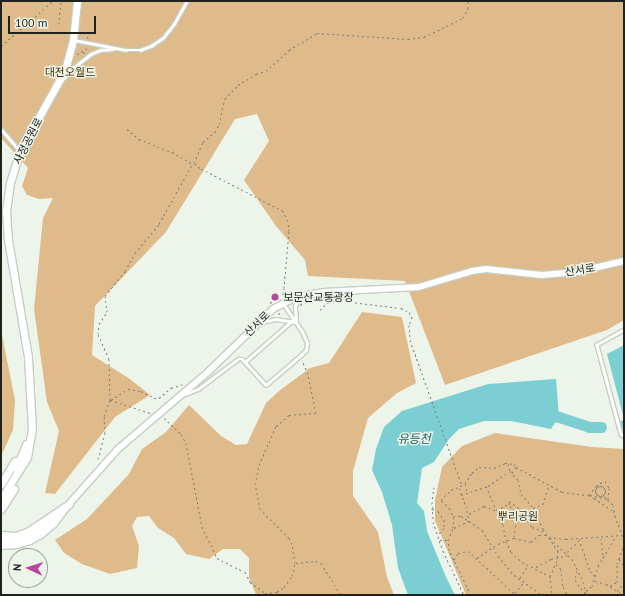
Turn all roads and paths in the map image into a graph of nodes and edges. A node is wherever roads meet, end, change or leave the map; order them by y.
1 (53, 1) edge
2 (60, 1) edge
3 (76, 1) edge
4 (187, 1) edge
5 (468, 1) edge
6 (60, 24) dead end
7 (85, 32) dead end
8 (73, 40) junction
9 (89, 41) dead end
10 (1, 46) edge
11 (87, 48) dead end
12 (117, 49) junction
13 (81, 52) junction
14 (85, 53) dead end
15 (76, 54) dead end
16 (58, 84) junction
17 (1, 129) edge
18 (127, 129) dead end
19 (20, 152) junction
20 (193, 163) junction
21 (624, 261) edge
22 (301, 296) junction
23 (322, 297) dead end
24 (316, 298) dead end
25 (318, 299) dead end
26 (310, 300) dead end
27 (331, 300) junction
28 (270, 303) dead end
29 (283, 304) junction
30 (298, 306) dead end
31 (320, 310) dead end
32 (284, 312) dead end
33 (277, 314) dead end
34 (294, 321) junction
35 (258, 324) junction
36 (624, 330) edge
37 (300, 356) junction
38 (245, 362) junction
39 (194, 384) junction
40 (181, 395) junction
41 (110, 400) junction
42 (158, 416) junction
43 (32, 429) junction
44 (624, 436) edge
45 (27, 457) junction
46 (98, 459) dead end
47 (508, 463) junction
48 (516, 467) junction
49 (510, 472) junction
50 (512, 473) junction
51 (604, 481) junction
52 (1, 484) edge
53 (465, 484) junction
54 (550, 485) junction
55 (434, 486) dead end
56 (462, 486) junction
57 (486, 486) junction
58 (459, 487) junction
59 (603, 487) junction
60 (1, 491) edge
61 (467, 493) junction
62 (596, 493) junction
63 (462, 495) junction
64 (588, 495) junction
65 (604, 495) junction
66 (1, 499) edge
67 (608, 499) junction
68 (69, 504) junction
69 (511, 507) junction
70 (533, 508) junction
71 (1, 509) edge
72 (432, 509) junction
73 (497, 511) junction
74 (469, 514) junction
75 (453, 516) junction
76 (615, 516) junction
77 (527, 520) junction
78 (469, 521) junction
79 (453, 528) junction
80 (545, 532) junction
81 (1, 535) edge
82 (438, 535) junction
83 (547, 535) junction
84 (616, 535) junction
85 (622, 535) junction
86 (548, 537) junction
87 (601, 537) junction
88 (514, 538) junction
89 (579, 539) junction
90 (624, 539) edge
91 (439, 540) junction
92 (448, 540) junction
93 (1, 541) edge
94 (30, 541) junction
95 (580, 541) junction
96 (506, 542) junction
97 (624, 545) edge
98 (1, 546) edge
99 (493, 547) junction
100 (1, 550) edge
101 (567, 552) junction
102 (569, 555) junction
103 (558, 557) junction
104 (477, 558) junction
105 (619, 558) junction
106 (603, 559) junction
107 (455, 562) junction
108 (295, 563) junction
109 (528, 564) junction
110 (556, 564) junction
111 (624, 566) edge
112 (536, 567) junction
113 (577, 571) junction
114 (550, 576) junction
115 (595, 576) junction
116 (520, 578) junction
117 (595, 580) junction
118 (524, 582) junction
119 (624, 583) edge
120 (610, 586) junction
121 (467, 587) junction
122 (461, 590) junction
123 (617, 591) junction
124 (586, 592) junction
125 (514, 593) junction
126 (341, 595) edge
127 (464, 595) edge
128 (471, 595) edge
129 (511, 595) edge
130 (516, 595) edge
131 (543, 595) edge
132 (552, 595) edge
133 (567, 595) edge
134 (586, 595) edge
135 (624, 595) edge

1 - 10 path
2 - 6 path
3 - 8 main road, 사정공원로
4 - 12 lane
5 - 20 path
7 - 9 path
8 - 12 lane
8 - 16 main road, 사정공원로
11 - 13 path
12 - 16 lane
13 - 14 path
13 - 15 path
16 - 19 main road, 사정공원로
17 - 19 lane
18 - 20 path
19 - 43 main road, 사정공원로
20 - 28 path
20 - 41 path
21 - 22 street, 산서로
22 - 29 street, 산서로
22 - 34 lane
23 - 24 path
25 - 27 path
26 - 30 path
27 - 31 path
27 - 56 path
29 - 34 lane
29 - 35 street, 산서로
32 - 33 path
34 - 35 lane
34 - 37 lane
34 - 38 lane
35 - 39 street, 산서로
36 - 44 lane
37 - 38 lane
37 - 108 path
38 - 40 lane
39 - 40 street, 산서로
39 - 41 path
40 - 42 street, 산서로
41 - 42 path
41 - 46 path
42 - 68 street, 산서로
42 - 108 path
43 - 45 main road, 사정공원로
43 - 52 main road
43 - 60 main road, 사정공원로
45 - 66 main road, 사정공원로
45 - 71 main road
47 - 48 path
47 - 49 path
47 - 53 path
48 - 50 path
48 - 54 path
49 - 50 path
49 - 57 path
50 - 70 path
51 - 59 path
51 - 64 path
51 - 67 path
53 - 56 path
53 - 61 path
54 - 64 path
54 - 70 path
55 - 72 path
56 - 58 path
57 - 61 path
57 - 73 path
58 - 63 path
58 - 75 path
59 - 62 path
59 - 65 path
61 - 63 path
62 - 64 path
62 - 65 path
63 - 74 path
64 - 67 path
64 - 76 path
65 - 67 path
67 - 76 path
68 - 81 main road
68 - 93 street, 산서로
68 - 94 street, 산서로
69 - 73 path
69 - 77 path
69 - 77 path
70 - 80 path
72 - 82 path
72 - 82 path
73 - 74 path
73 - 96 path
74 - 78 path
75 - 78 path
75 - 79 path
76 - 85 path
77 - 80 path
77 - 88 path
78 - 79 path
78 - 99 path
79 - 92 path
80 - 83 path
82 - 91 path
83 - 86 path
83 - 88 path
84 - 85 path
84 - 87 path
84 - 106 path
85 - 90 path
86 - 89 path
86 - 101 path
86 - 103 path
87 - 89 path
87 - 106 path
88 - 96 path
89 - 95 path
91 - 92 path
91 - 122 path
92 - 107 path
94 - 98 street, 산서로
94 - 100 street
95 - 101 path
95 - 115 path
96 - 99 path
96 - 109 path
97 - 105 path
99 - 104 path
99 - 116 path
101 - 102 path
102 - 103 path
102 - 113 path
103 - 110 path
103 - 112 path
104 - 107 path
104 - 125 path
105 - 111 path
105 - 120 path
106 - 115 path
107 - 121 path
108 - 126 path
109 - 112 path
109 - 116 path
110 - 114 path
110 - 133 path
112 - 114 path
113 - 124 path
113 - 134 path
114 - 132 path
115 - 117 path
116 - 118 path
117 - 120 path
117 - 124 path
118 - 125 path
118 - 131 path
119 - 123 path
120 - 123 path
121 - 122 path
121 - 128 path
122 - 127 path
123 - 135 path
124 - 134 path
125 - 129 path
125 - 130 path

